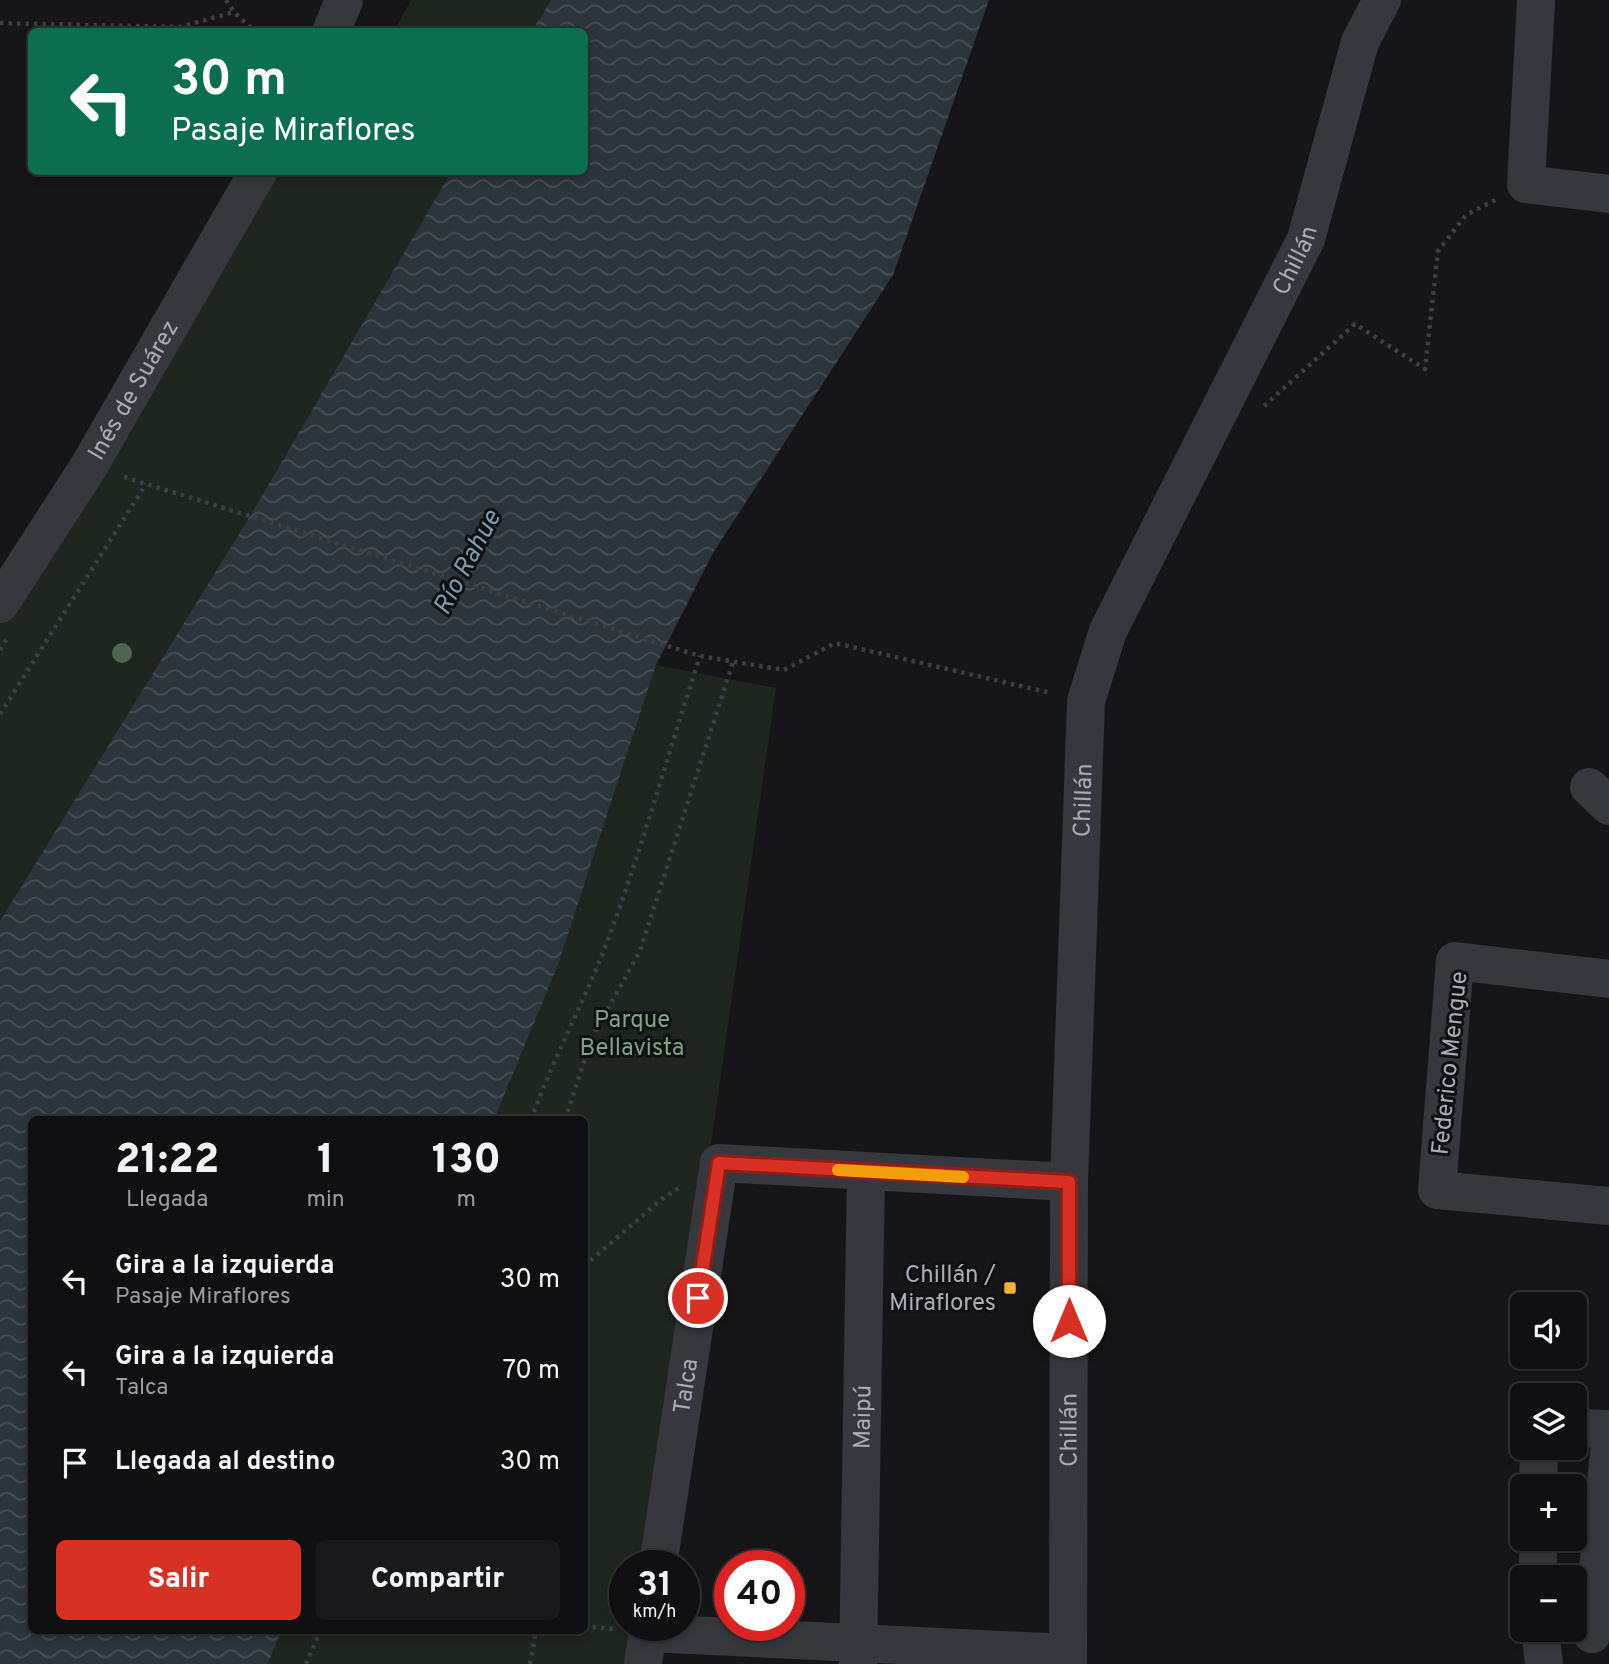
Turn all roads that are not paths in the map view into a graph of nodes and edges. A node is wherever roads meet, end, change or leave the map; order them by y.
1 (344, 0) edge
2 (1382, 0) edge
3 (1536, 0) edge
4 (333, 28) edge
5 (256, 175) edge
6 (1609, 194) edge
7 (0, 604) edge
8 (1609, 979) edge
9 (866, 1172) junction
10 (1069, 1182) junction
11 (1609, 1206) edge
12 (1587, 1428) edge
13 (1609, 1429) edge
14 (1609, 1451) edge
15 (1606, 1544) edge
16 (660, 1550) edge
17 (1592, 1634) dead end
18 (647, 1641) edge
19 (1541, 1642) edge
20 (858, 1654) edge
21 (1068, 1658) edge
22 (1544, 1664) edge

1 - 4 street
2 - 10 street, Chillán
3 - 6 street
5 - 7 street, Inés de Suárez
8 - 11 street, Federico Mengue
9 - 10 street
9 - 16 street, Talca
9 - 20 street, Maipú
10 - 21 street, Chillán
12 - 13 street
14 - 15 street
15 - 17 street
18 - 20 street
19 - 22 street
20 - 21 street

